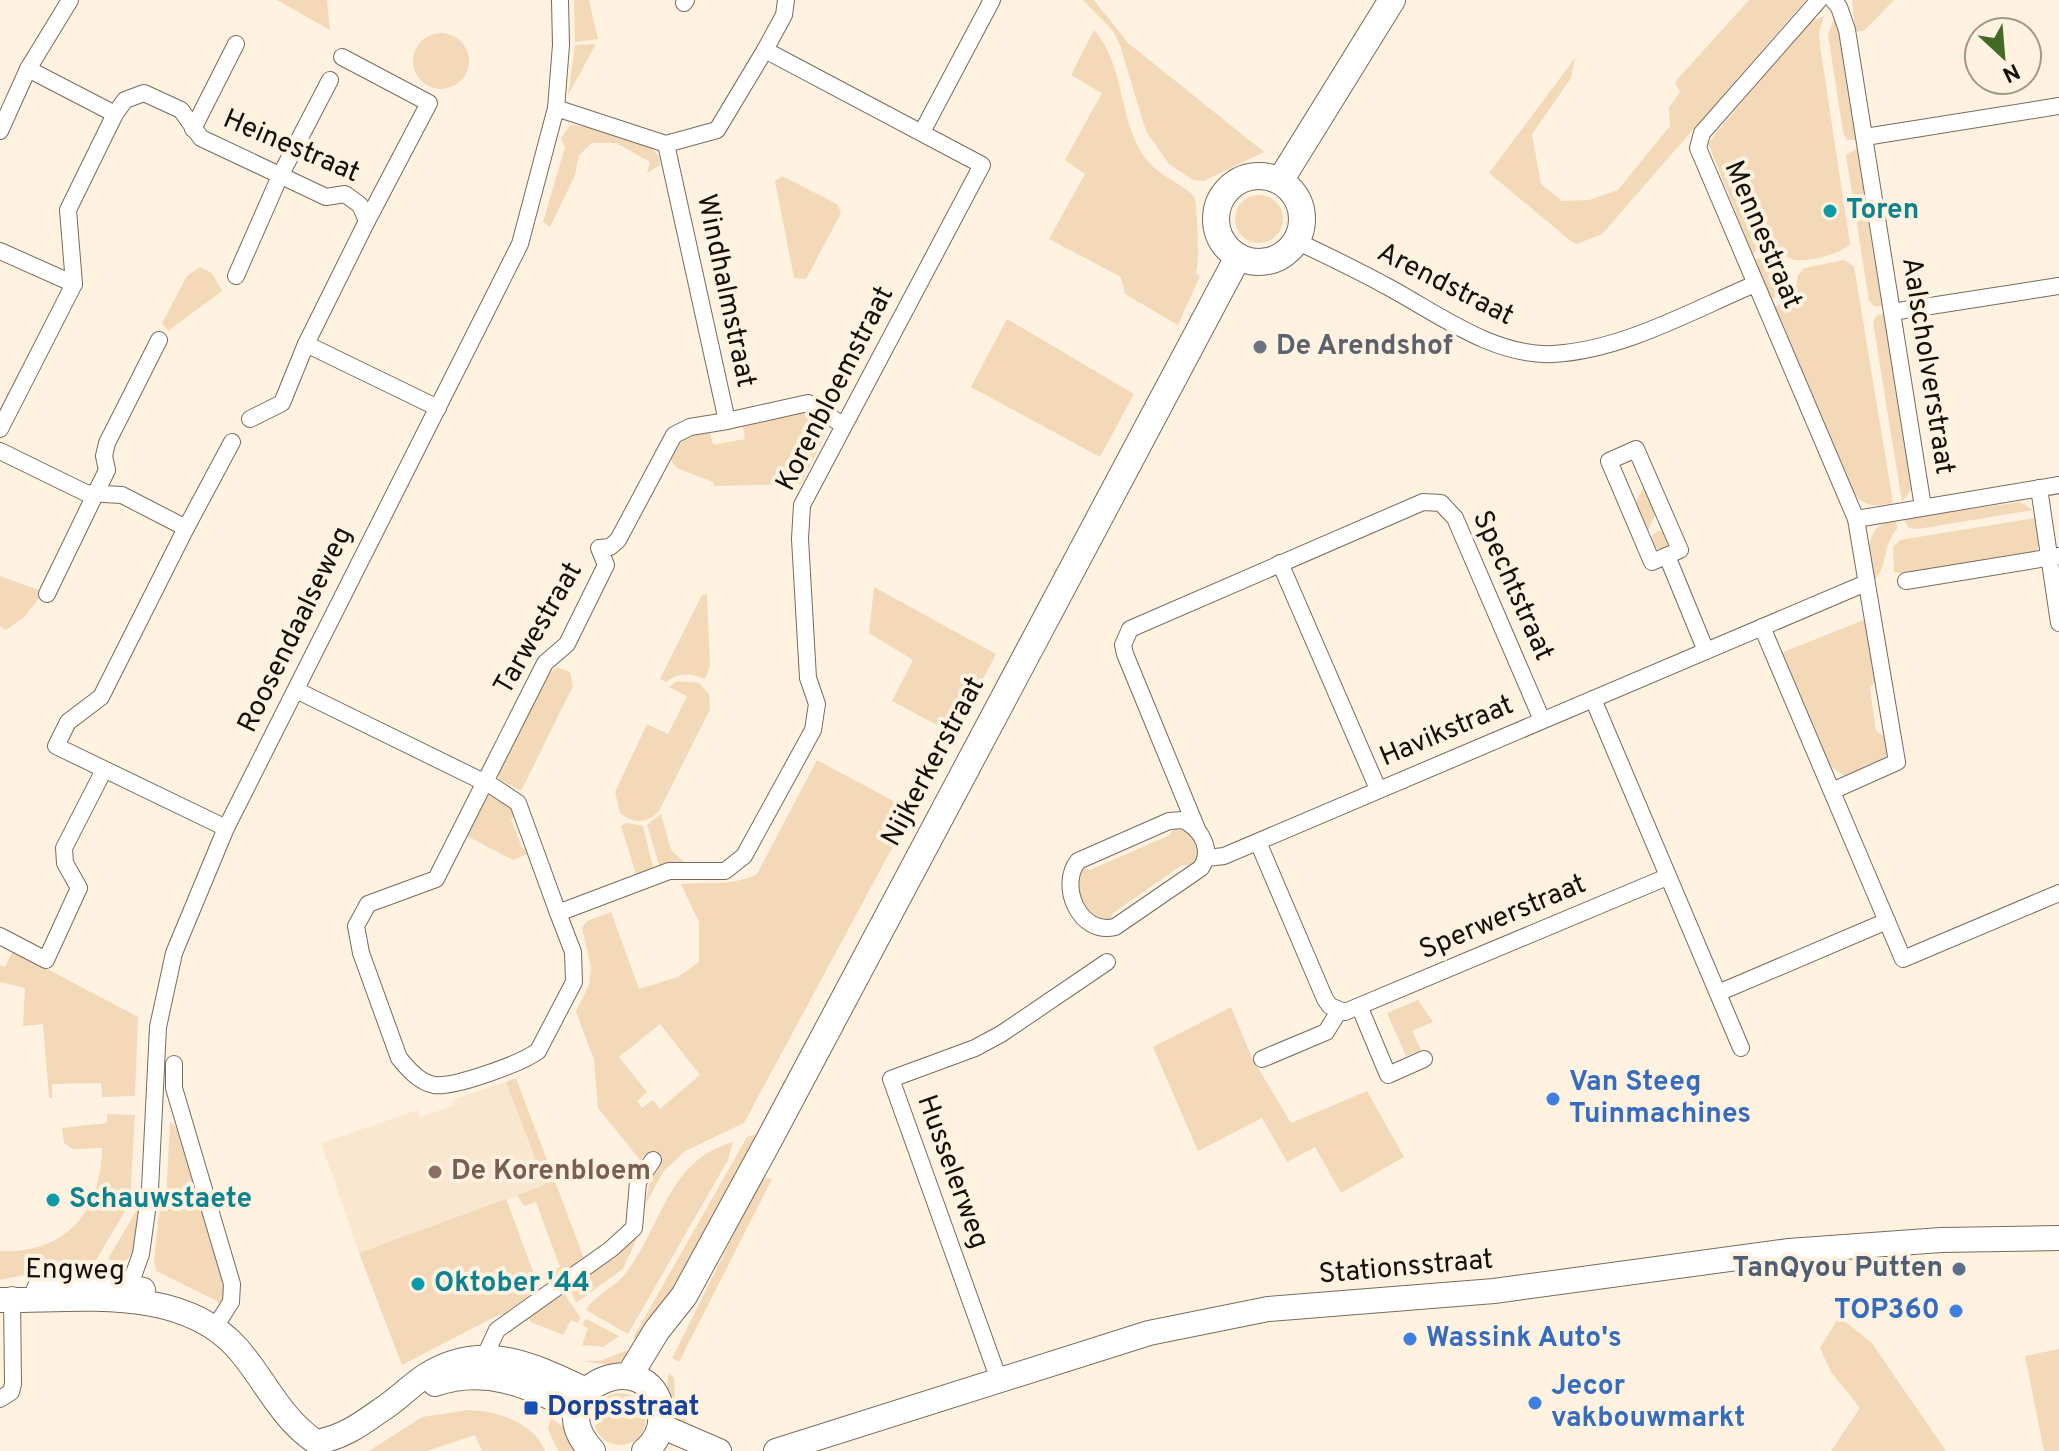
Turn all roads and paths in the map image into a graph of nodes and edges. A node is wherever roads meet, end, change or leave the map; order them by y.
1 (70, 0) edge
2 (560, 0) edge
3 (786, 0) edge
4 (992, 0) edge
5 (1392, 0) edge
6 (1819, 0) edge
7 (1833, 0) edge
8 (236, 44) dead end
9 (765, 50) junction
10 (342, 57) dead end
11 (28, 69) junction
12 (330, 80) dead end
13 (2059, 106) edge
14 (556, 108) junction
15 (115, 114) junction
16 (193, 129) junction
17 (0, 131) edge
18 (922, 132) junction
19 (1865, 137) junction
20 (666, 144) junction
21 (280, 176) junction
22 (1280, 181) junction
23 (367, 221) junction
24 (1296, 241) junction
25 (0, 251) edge
26 (1238, 257) junction
27 (236, 276) dead end
28 (74, 284) junction
29 (1755, 284) junction
30 (2059, 286) edge
31 (1892, 312) junction
32 (159, 340) dead end
33 (306, 344) junction
34 (438, 408) junction
35 (250, 419) dead end
36 (727, 421) junction
37 (843, 425) junction
38 (0, 429) edge
39 (232, 442) dead end
40 (0, 451) edge
41 (2059, 485) edge
42 (2039, 488) junction
43 (96, 495) junction
44 (1923, 507) junction
45 (1856, 519) junction
46 (186, 528) junction
47 (1667, 556) junction
48 (2054, 557) edge
49 (1280, 563) junction
50 (1906, 581) dead end
51 (1866, 583) junction
52 (47, 594) dead end
53 (2059, 623) edge
54 (1762, 627) junction
55 (1706, 651) junction
56 (296, 690) junction
57 (1593, 699) junction
58 (1542, 720) junction
59 (104, 770) junction
60 (485, 784) junction
61 (1378, 789) junction
62 (1832, 791) junction
63 (226, 828) junction
64 (1197, 829) junction
65 (1258, 842) junction
66 (1207, 858) junction
67 (1667, 877) junction
68 (2059, 893) edge
69 (558, 913) junction
70 (1887, 921) junction
71 (0, 936) edge
72 (1107, 962) dead end
73 (1718, 993) junction
74 (1360, 1008) junction
75 (1339, 1011) junction
76 (1741, 1048) dead end
77 (1262, 1059) dead end
78 (1424, 1059) dead end
79 (174, 1064) dead end
80 (653, 1160) dead end
81 (2059, 1238) edge
82 (128, 1292) junction
83 (6, 1298) edge
84 (204, 1322) junction
85 (481, 1365) junction
86 (999, 1380) junction
87 (638, 1382) junction
88 (0, 1399) edge
89 (582, 1400) junction
90 (655, 1444) edge
91 (314, 1446) edge
92 (592, 1451) edge
93 (719, 1451) edge
94 (776, 1451) edge

1 - 11 street
2 - 14 street, Roosendaalseweg
3 - 9 street
4 - 18 street
5 - 22 main road
6 - 29 street, Mennestraat
7 - 19 street, Aalscholverstraat
8 - 16 street, Heinestraat
9 - 18 street
9 - 20 street
10 - 23 street
11 - 15 street
11 - 17 street
12 - 21 street
13 - 19 street
14 - 20 street
14 - 34 street, Roosendaalseweg
15 - 16 street, Heinestraat
15 - 28 street
16 - 21 street, Heinestraat
18 - 37 street, Korenbloemstraat
19 - 31 street, Aalscholverstraat
20 - 36 street, Windhalmstraat
21 - 23 street, Heinestraat
21 - 27 street
22 - 24 main road
22 - 26 main road
23 - 33 street, Heinestraat
24 - 26 main road
24 - 29 street, Arendstraat
25 - 28 street
26 - 87 main road, Nijkerkerstraat
28 - 38 street
29 - 45 street, Mennestraat
30 - 31 street
31 - 44 street, Aalscholverstraat
32 - 43 street
33 - 34 street
33 - 35 street, Heinestraat
34 - 56 street, Roosendaalseweg
36 - 37 street, Windhalmstraat
36 - 60 street, Tarwestraat
37 - 69 street, Korenbloemstraat
39 - 46 street
40 - 43 street
41 - 42 street
42 - 44 street
42 - 48 street
43 - 46 street
43 - 52 street
44 - 45 street
45 - 51 street, Mennestraat
46 - 59 street
47 - 47 street
47 - 55 street
48 - 50 street
48 - 53 street
49 - 58 street, Spechtstraat
49 - 61 street
49 - 64 street, Spechtstraat
51 - 54 street, Havikstraat
51 - 62 street, Mennestraat
54 - 55 street, Havikstraat
54 - 62 street
55 - 57 street, Havikstraat
56 - 60 street
56 - 63 street, Roosendaalseweg
57 - 58 street, Havikstraat
57 - 67 street
58 - 61 street, Havikstraat
59 - 63 street
59 - 71 street
60 - 69 street
60 - 69 street
61 - 65 street, Havikstraat
62 - 70 street
63 - 82 street, Roosendaalseweg
64 - 66 street
64 - 66 street, Havikstraat
65 - 66 street, Havikstraat
65 - 75 street
67 - 73 street
67 - 74 street, Sperwerstraat
68 - 70 street
70 - 73 street
72 - 86 street, Husselerweg
73 - 76 street
74 - 75 street, Sperwerstraat
74 - 78 street
75 - 77 street
79 - 84 street
80 - 85 street
81 - 86 street, Stationsstraat
82 - 83 street, Engweg
82 - 84 street, Engweg
83 - 88 street
84 - 91 street, Engweg
85 - 89 street
85 - 91 street
86 - 94 street, Stationsstraat
87 - 89 main road
87 - 90 main road
89 - 92 main road
90 - 93 street

